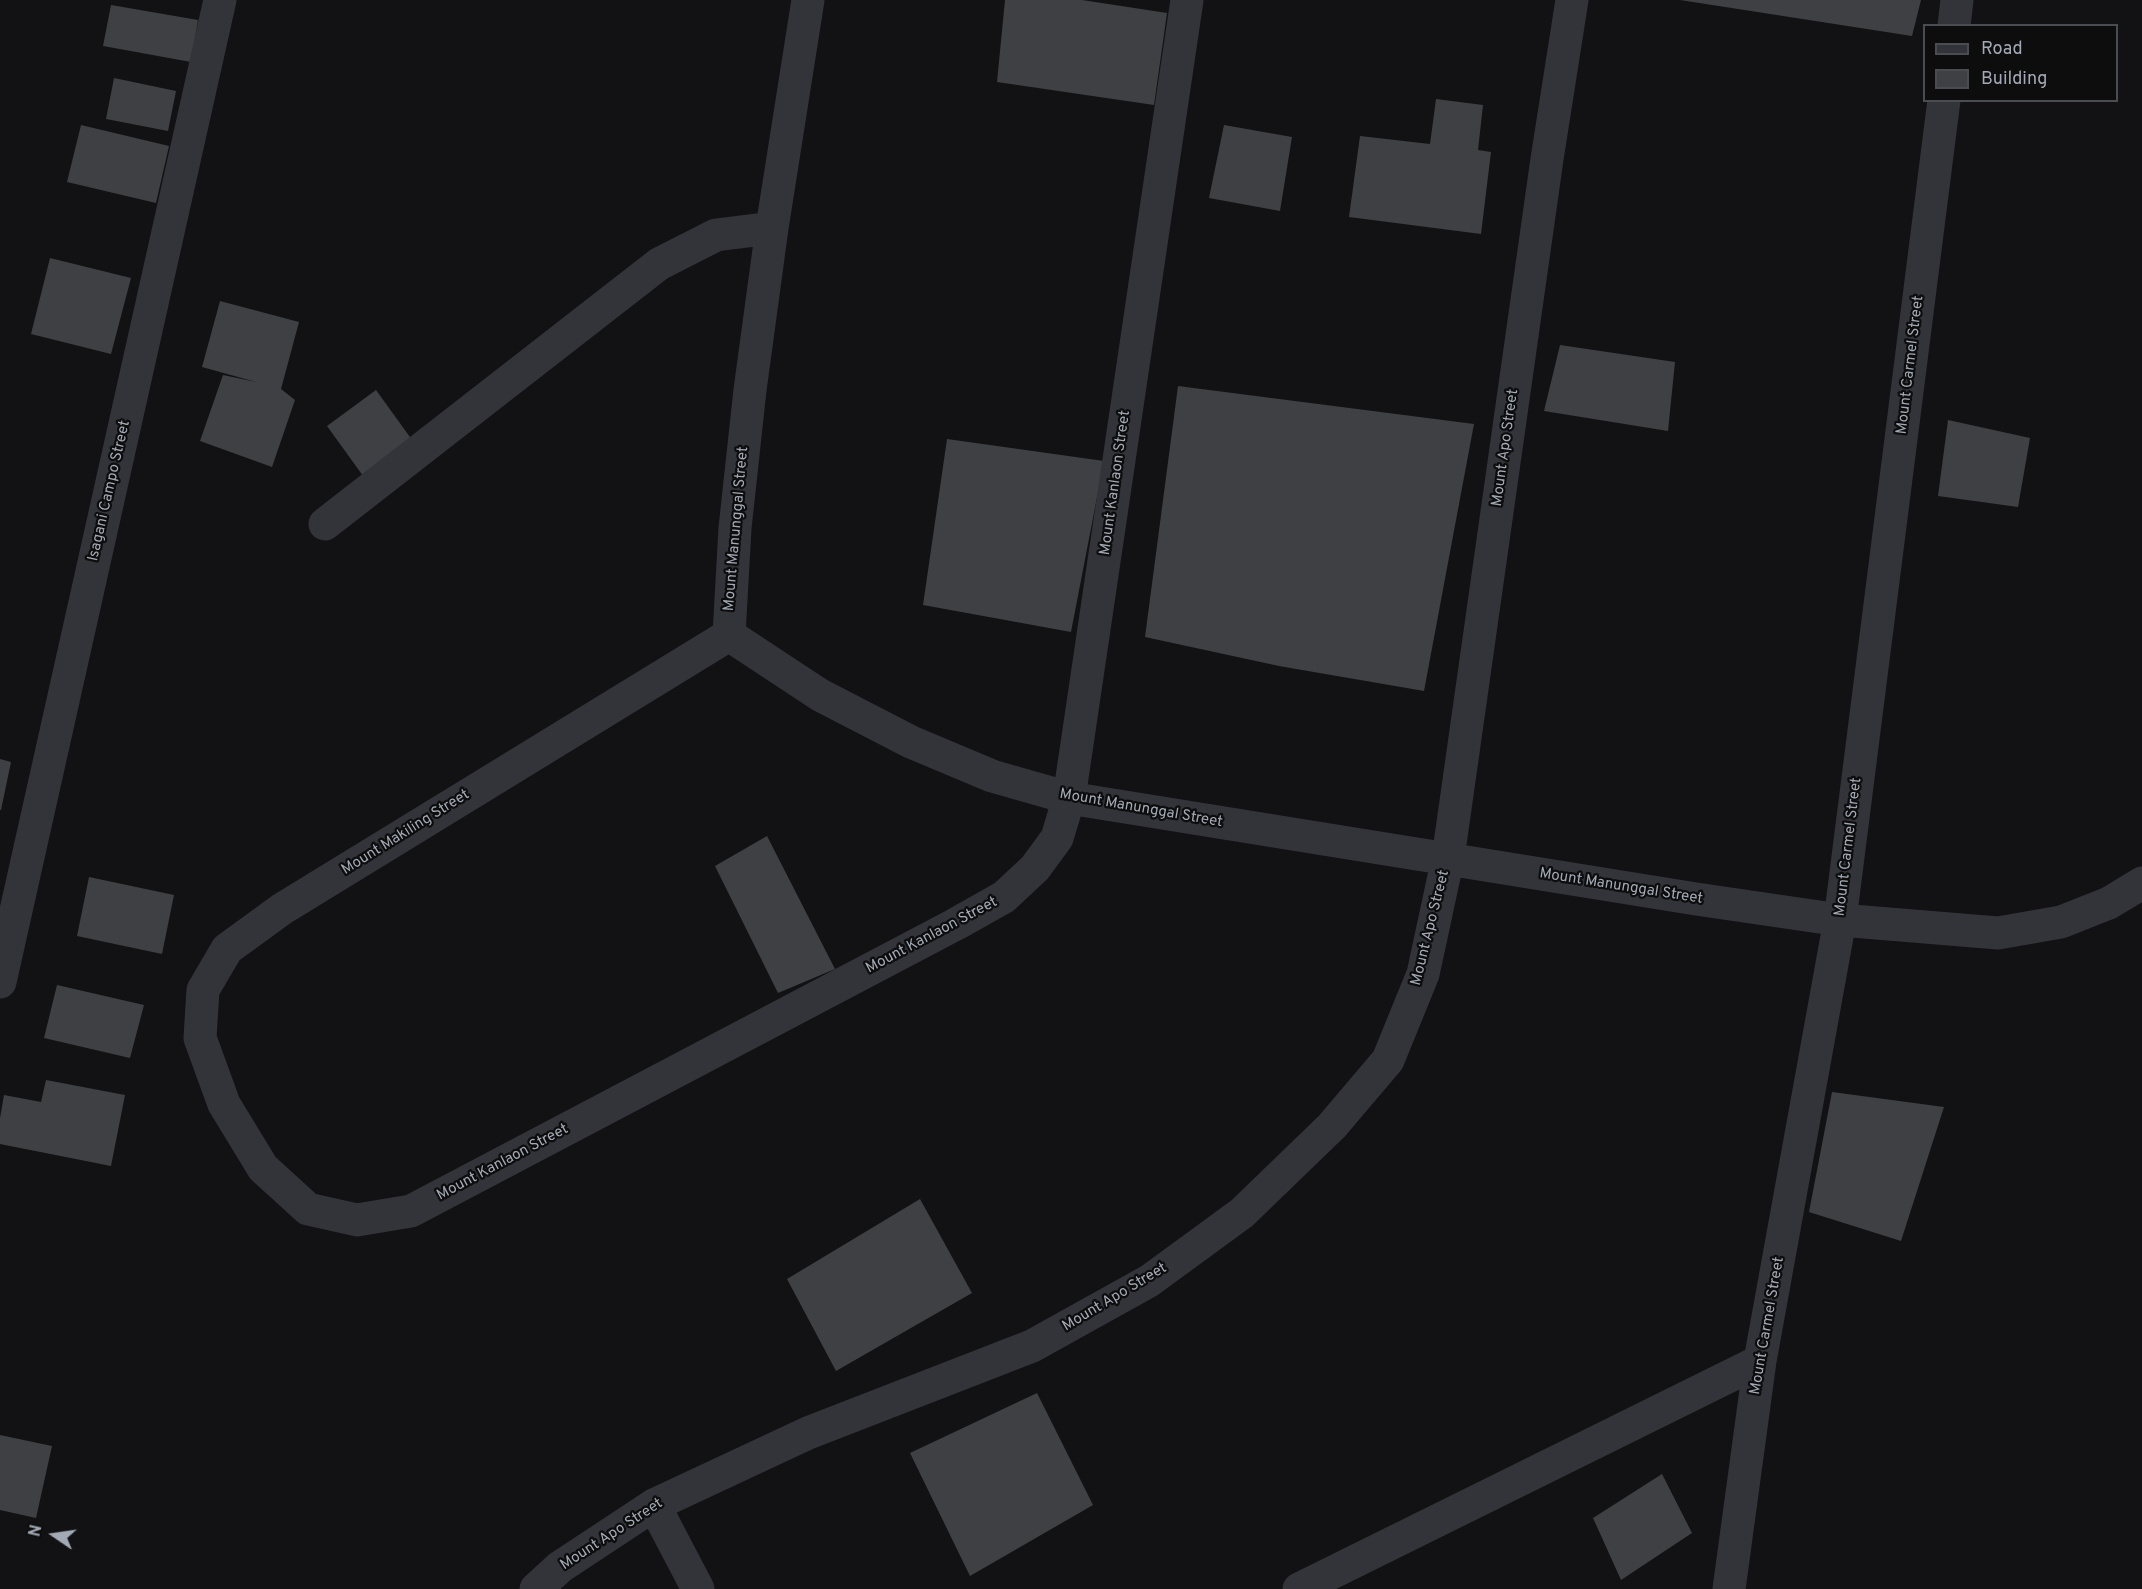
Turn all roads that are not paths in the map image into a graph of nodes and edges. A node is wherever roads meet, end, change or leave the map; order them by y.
1 (220, 0) edge
2 (808, 0) edge
3 (1187, 0) edge
4 (1572, 0) edge
5 (1957, 0) edge
6 (1954, 24) edge
7 (1944, 102) edge
8 (772, 228) junction
9 (325, 524) dead end
10 (729, 635) junction
11 (1069, 798) junction
12 (1448, 858) junction
13 (2142, 883) edge
14 (1840, 920) junction
15 (0, 979) edge
16 (224, 1104) joint
17 (1760, 1361) junction
18 (654, 1505) junction
19 (536, 1589) edge
20 (698, 1589) edge
21 (1299, 1589) edge
22 (1729, 1589) edge

1 - 15 street, Isagani Campo Street
2 - 8 street, Mount Manunggal Street
3 - 11 street, Mount Kanlaon Street
4 - 12 street, Mount Apo Street
5 - 6 street
7 - 14 street, Mount Carmel Street
8 - 9 street
8 - 10 street, Mount Manunggal Street
10 - 11 street, Mount Manunggal Street
10 - 16 street, Mount Makiling Street
11 - 12 street, Mount Manunggal Street
11 - 16 street, Mount Kanlaon Street
12 - 14 street, Mount Manunggal Street
12 - 18 street, Mount Apo Street
13 - 14 street, Mount Manunggal Street
14 - 17 street, Mount Carmel Street
17 - 21 street
17 - 22 street, Mount Carmel Street
18 - 19 street, Mount Apo Street
18 - 20 street

